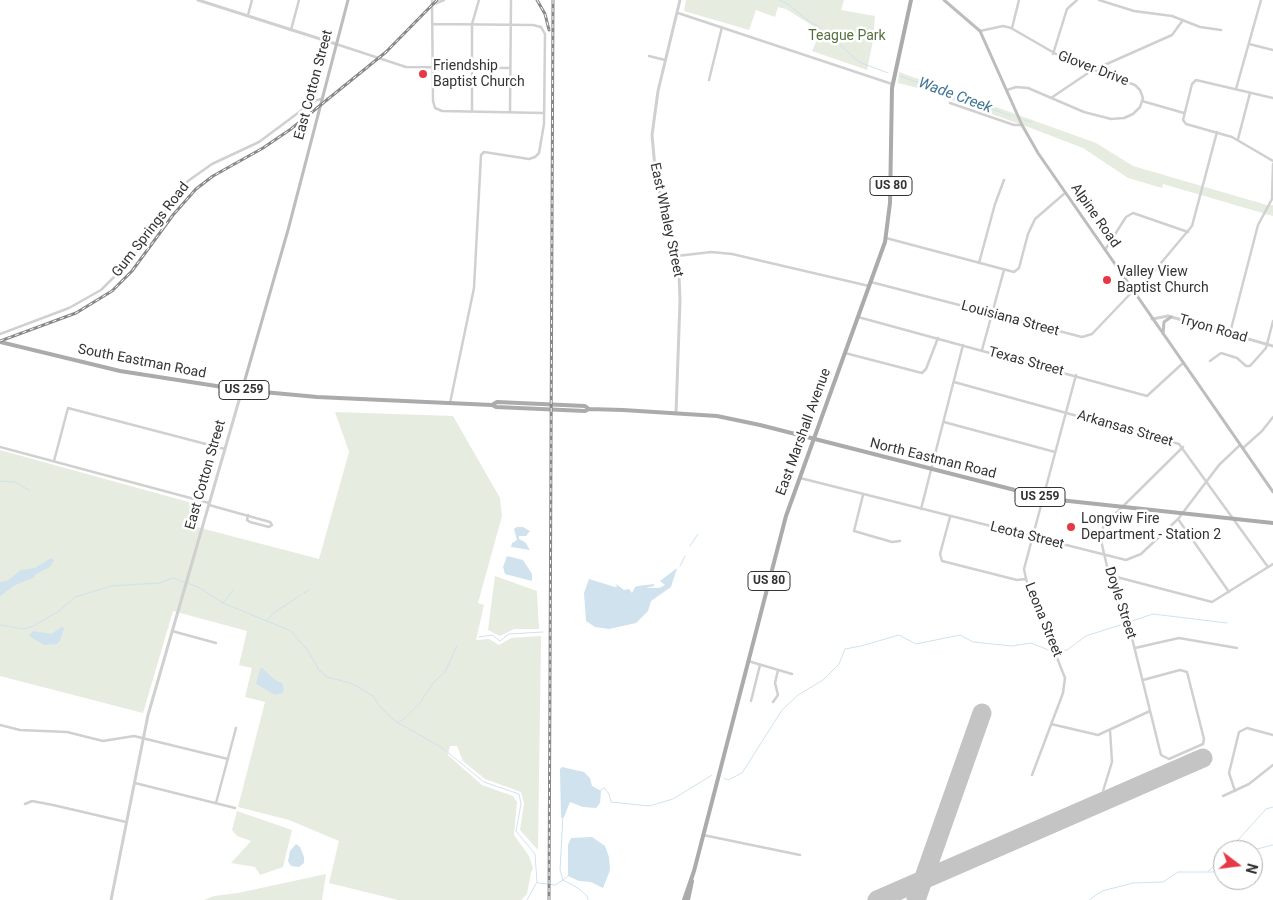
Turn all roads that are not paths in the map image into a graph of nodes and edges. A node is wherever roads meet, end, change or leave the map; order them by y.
1 (198, 0) edge
2 (252, 0) edge
3 (299, 0) edge
4 (348, 0) edge
5 (432, 0) edge
6 (444, 0) edge
7 (479, 0) edge
8 (511, 0) edge
9 (680, 0) edge
10 (911, 0) edge
11 (944, 0) edge
12 (1019, 0) edge
13 (1077, 0) edge
14 (1099, 0) edge
15 (1260, 0) edge
16 (434, 4) junction
17 (678, 13) junction
18 (248, 16) junction
19 (1184, 20) junction
20 (433, 24) junction
21 (472, 24) junction
22 (511, 25) junction
23 (722, 27) junction
24 (1012, 28) junction
25 (291, 30) junction
26 (1221, 30) dead end
27 (980, 31) junction
28 (336, 44) junction
29 (1249, 44) junction
30 (1273, 50) edge
31 (1053, 54) junction
32 (649, 56) dead end
33 (665, 60) junction
34 (433, 68) junction
35 (472, 68) junction
36 (510, 68) junction
37 (1095, 69) junction
38 (709, 80) dead end
39 (892, 84) junction
40 (1236, 89) junction
41 (1007, 90) junction
42 (1250, 92) junction
43 (1051, 98) junction
44 (1273, 98) edge
45 (321, 99) junction
46 (1142, 101) junction
47 (950, 103) dead end
48 (472, 111) junction
49 (510, 112) junction
50 (544, 113) junction
51 (1184, 113) junction
52 (1022, 125) junction
53 (1217, 132) junction
54 (1238, 140) junction
55 (1273, 163) edge
56 (1004, 180) dead end
57 (1273, 183) edge
58 (1065, 193) junction
59 (1188, 232) junction
60 (886, 238) junction
61 (1105, 250) junction
62 (677, 256) junction
63 (979, 263) junction
64 (1004, 270) junction
65 (871, 284) junction
66 (1134, 292) junction
67 (992, 314) junction
68 (858, 317) junction
69 (1171, 317) junction
70 (1152, 319) junction
71 (1273, 321) edge
72 (0, 334) edge
73 (1163, 334) junction
74 (1230, 334) junction
75 (938, 338) junction
76 (0, 342) edge
77 (1267, 344) junction
78 (963, 345) junction
79 (1273, 346) edge
80 (982, 350) junction
81 (844, 352) junction
82 (1210, 361) dead end
83 (1183, 363) junction
84 (1076, 375) junction
85 (954, 382) junction
86 (242, 390) junction
87 (450, 403) junction
88 (492, 405) junction
89 (551, 405) joint
90 (589, 409) junction
91 (551, 410) joint
92 (1066, 412) junction
93 (676, 413) junction
94 (1273, 417) edge
95 (944, 422) junction
96 (812, 439) junction
97 (0, 447) edge
98 (1183, 447) junction
99 (1241, 447) junction
100 (225, 449) junction
101 (1055, 452) junction
102 (54, 462) junction
103 (931, 470) junction
104 (798, 478) junction
105 (1207, 483) junction
106 (1273, 492) edge
107 (863, 495) junction
108 (1043, 498) junction
109 (209, 504) junction
110 (1122, 508) junction
111 (921, 509) junction
112 (1181, 514) junction
113 (248, 515) junction
114 (950, 517) junction
115 (1178, 519) junction
116 (1233, 519) junction
117 (1273, 523) edge
118 (1032, 538) junction
119 (900, 541) dead end
120 (1106, 557) junction
121 (1273, 564) edge
122 (1268, 567) junction
123 (1109, 575) junction
124 (1026, 579) junction
125 (1230, 592) junction
126 (172, 631) junction
127 (216, 643) dead end
128 (1135, 648) junction
129 (1237, 648) dead end
130 (748, 661) junction
131 (760, 665) junction
132 (778, 670) junction
133 (792, 674) dead end
134 (1142, 680) junction
135 (750, 701) dead end
136 (772, 702) dead end
137 (1150, 711) junction
138 (1051, 724) junction
139 (0, 725) edge
140 (236, 728) dead end
141 (1110, 730) junction
142 (1273, 735) edge
143 (142, 738) junction
144 (228, 759) junction
145 (1273, 766) edge
146 (1032, 775) dead end
147 (133, 782) junction
148 (1103, 791) dead end
149 (1235, 791) junction
150 (1223, 796) dead end
151 (25, 804) dead end
152 (216, 804) junction
153 (235, 808) dead end
154 (126, 822) junction
155 (703, 836) junction
156 (800, 855) dead end
157 (694, 871) junction
158 (111, 900) edge
159 (684, 900) edge
160 (688, 900) edge

1 - 18 street
2 - 18 street
3 - 25 street
4 - 28 main road, East Cotton Street
5 - 16 street
6 - 16 street
7 - 21 street
8 - 22 street
9 - 17 street, East Whaley Street
10 - 39 main road, East Marshall Avenue / US 80
11 - 27 main road, Alpine Road
12 - 24 street
13 - 31 street
14 - 19 street
15 - 29 street
16 - 20 street
17 - 23 street
17 - 33 street, East Whaley Street
18 - 25 street
19 - 26 street
19 - 37 street
20 - 21 street
20 - 34 street
21 - 22 street
21 - 35 street
22 - 36 street
22 - 50 street
23 - 38 street
23 - 39 street
24 - 27 street
24 - 31 street, Glover Drive
25 - 28 street
27 - 41 main road, Alpine Road
28 - 34 street
28 - 45 main road, East Cotton Street
29 - 30 street
29 - 40 street
31 - 37 street, Glover Drive
32 - 33 street
33 - 62 street, East Whaley Street
34 - 35 street
34 - 48 street
35 - 36 street
35 - 48 street
36 - 49 street
37 - 43 street
37 - 46 street, Glover Drive
39 - 60 main road, East Marshall Avenue / US 80
40 - 42 street
40 - 51 street
41 - 43 street
41 - 52 main road, Alpine Road
42 - 44 street
42 - 54 street
43 - 46 street
45 - 72 street, Gum Springs Road
45 - 86 main road, East Cotton Street
46 - 51 street
47 - 52 street
48 - 49 street
49 - 50 street
50 - 87 street
51 - 53 street
52 - 58 main road, Alpine Road
53 - 54 street
53 - 59 street
54 - 55 street
55 - 57 street
56 - 63 street
57 - 74 street
58 - 61 main road, Alpine Road
58 - 64 street
59 - 61 street
59 - 66 street
60 - 63 street
60 - 65 main road, East Marshall Avenue / US 80
61 - 66 main road, Alpine Road
62 - 65 street, Louisiana Street
62 - 93 street, East Whaley Street
63 - 64 street
64 - 67 street
65 - 67 street, Louisiana Street
65 - 68 main road, East Marshall Avenue / US 80
66 - 67 street, Louisiana Street
66 - 70 main road, Alpine Road
67 - 80 street
68 - 75 street, Texas Street
68 - 81 main road, East Marshall Avenue / US 80
69 - 70 street, Tryon Road
69 - 73 main road
69 - 74 street, Tryon Road
70 - 73 main road, Alpine Road
71 - 77 street
73 - 83 main road, Alpine Road
74 - 77 street, Tryon Road
75 - 78 street, Texas Street
75 - 81 street
76 - 86 main road, South Eastman Road / US 259
77 - 79 street, Tryon Road
77 - 82 street
78 - 80 street, Texas Street
78 - 85 street
80 - 84 street, Texas Street
81 - 96 main road, East Marshall Avenue / US 80
83 - 84 street, Texas Street
83 - 99 main road, Alpine Road
84 - 92 street, Leona Street
85 - 92 street, Arkansas Street
85 - 95 street
86 - 87 main road, South Eastman Road / US 259
86 - 100 street, East Cotton Street
87 - 88 main road, South Eastman Road / US 259
88 - 89 main road, South Eastman Road / US 259
88 - 91 main road, South Eastman Road / US 259
89 - 90 main road, North Eastman Road / US 259
90 - 91 main road, North Eastman Road / US 259
90 - 93 main road, North Eastman Road / US 259
92 - 98 street, Arkansas Street
92 - 101 street, Leona Street
93 - 96 main road, North Eastman Road / US 259
94 - 99 street, Leota Street
95 - 101 street
95 - 103 street
96 - 103 main road, North Eastman Road / US 259
96 - 104 main road, East Marshall Avenue / US 80
97 - 102 street
98 - 105 street, Arkansas Street
98 - 110 street, Doyle Street
99 - 105 street, Leota Street
99 - 106 main road, Alpine Road
100 - 102 street
100 - 109 street, East Cotton Street
101 - 108 street, Leona Street
102 - 109 street
103 - 108 main road, North Eastman Road / US 259
103 - 111 street
104 - 107 street, Leota Street
104 - 130 main road, East Marshall Avenue / US 80
105 - 112 street, Leota Street
105 - 116 street, Arkansas Street
107 - 111 street, Leota Street
107 - 119 street
108 - 110 main road, North Eastman Road / US 259
108 - 118 street, Leona Street
109 - 113 street
109 - 126 street, East Cotton Street
110 - 112 main road, North Eastman Road / US 259
110 - 120 street, Doyle Street
111 - 114 street, Leota Street
112 - 115 street, Leota Street
112 - 116 main road, North Eastman Road / US 259
113 - 113 street
114 - 118 street, Leota Street
114 - 124 street
115 - 120 street, Leota Street
115 - 125 street
116 - 117 main road, North Eastman Road / US 259
116 - 122 street, Arkansas Street
118 - 120 street, Leota Street
118 - 124 street, Leona Street
120 - 123 street, Doyle Street
121 - 122 street
122 - 125 street
123 - 125 street
123 - 128 street, Doyle Street
124 - 138 street, Leona Street
126 - 127 street
126 - 143 street, East Cotton Street
128 - 129 street
128 - 134 street, Doyle Street
130 - 131 street
130 - 155 main road, East Marshall Avenue / US 80
131 - 132 street
131 - 135 street
132 - 133 street
132 - 136 street
134 - 137 street, Doyle Street
134 - 137 street, Doyle Street
137 - 141 street
138 - 141 street
138 - 146 street, Leona Street
139 - 143 street
140 - 144 street
141 - 148 street
142 - 149 street
143 - 144 street
143 - 147 street, East Cotton Street
144 - 152 street
145 - 149 street
147 - 152 street
147 - 154 street, East Cotton Street
149 - 150 street
151 - 154 street
152 - 153 street
154 - 158 street, East Cotton Street
155 - 156 street
155 - 157 main road, East Marshall Avenue / US 80
157 - 159 main road, East Marshall Avenue / US 80
157 - 160 main road, East Marshall Avenue / US 80

